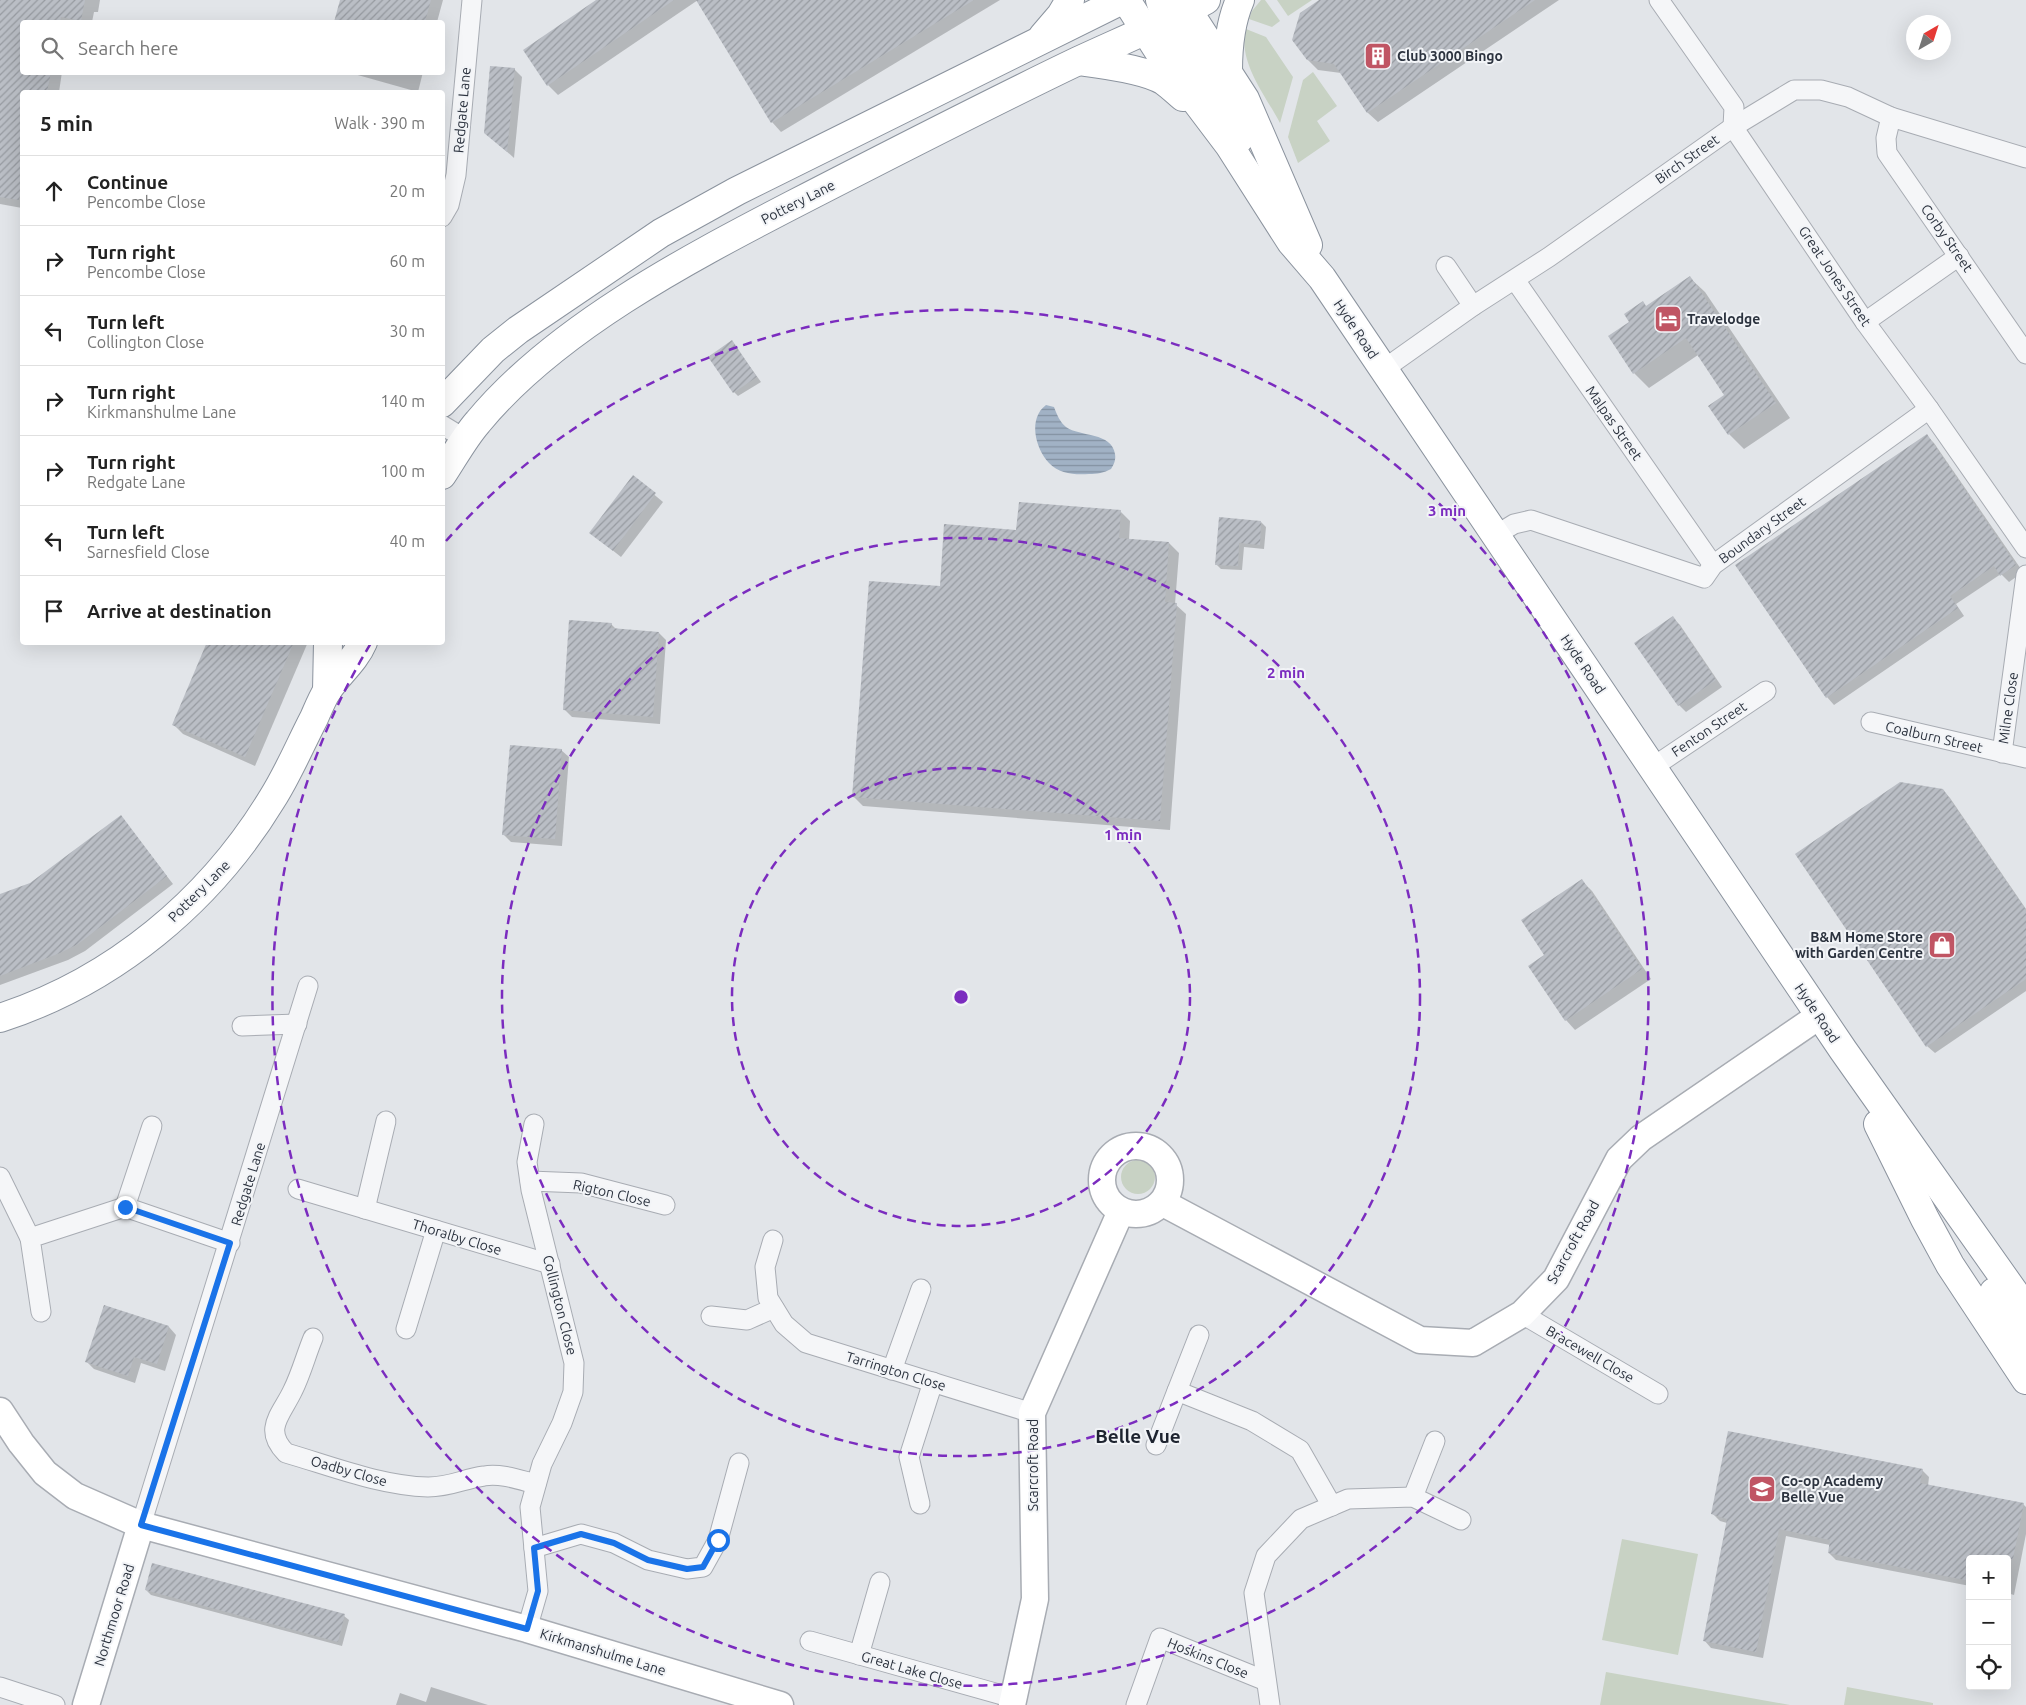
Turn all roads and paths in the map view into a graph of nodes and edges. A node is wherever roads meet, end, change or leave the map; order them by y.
1 (472, 0) edge
2 (1070, 0) edge
3 (1124, 0) edge
4 (1240, 0) edge
5 (1663, 6) edge
6 (1171, 9) edge
7 (1041, 39) junction
8 (1079, 61) junction
9 (1228, 70) junction
10 (1891, 117) junction
11 (1733, 127) junction
12 (1229, 145) junction
13 (2026, 158) edge
14 (1255, 185) junction
15 (445, 212) edge
16 (1959, 256) junction
17 (1446, 266) dead end
18 (1322, 278) junction
19 (1515, 280) junction
20 (1473, 306) junction
21 (1865, 322) junction
22 (2026, 354) edge
23 (1384, 369) junction
24 (445, 400) edge
25 (1930, 409) junction
26 (454, 432) edge
27 (445, 464) edge
28 (1496, 535) junction
29 (2026, 548) edge
30 (1713, 565) junction
31 (2026, 575) edge
32 (328, 645) edge
33 (362, 645) edge
34 (327, 691) junction
35 (1766, 691) dead end
36 (1871, 722) dead end
37 (2002, 753) junction
38 (2026, 758) edge
39 (1653, 767) junction
40 (308, 986) dead end
41 (1819, 1016) junction
42 (0, 1018) edge
43 (297, 1024) junction
44 (242, 1026) dead end
45 (1843, 1050) junction
46 (386, 1121) dead end
47 (534, 1124) dead end
48 (152, 1126) dead end
49 (1929, 1172) junction
50 (0, 1177) edge
51 (530, 1181) junction
52 (298, 1189) dead end
53 (1162, 1203) junction
54 (665, 1205) dead end
55 (125, 1207) junction
56 (365, 1209) junction
57 (1120, 1211) junction
58 (436, 1230) junction
59 (30, 1238) junction
60 (773, 1240) dead end
61 (230, 1243) junction
62 (550, 1264) junction
63 (921, 1288) dead end
64 (774, 1308) junction
65 (2026, 1309) edge
66 (42, 1312) dead end
67 (1522, 1314) junction
68 (711, 1316) dead end
69 (406, 1329) dead end
70 (1199, 1335) dead end
71 (312, 1338) dead end
72 (2026, 1344) edge
73 (892, 1370) junction
74 (2025, 1377) edge
75 (932, 1382) junction
76 (1177, 1391) junction
77 (1658, 1394) dead end
78 (0, 1411) edge
79 (1032, 1413) junction
80 (1435, 1441) dead end
81 (1156, 1445) dead end
82 (740, 1463) dead end
83 (536, 1484) junction
84 (1413, 1497) junction
85 (920, 1504) dead end
86 (1332, 1506) junction
87 (1461, 1520) dead end
88 (141, 1525) junction
89 (534, 1548) junction
90 (880, 1582) dead end
91 (527, 1629) junction
92 (810, 1641) dead end
93 (860, 1655) junction
94 (1266, 1680) junction
95 (0, 1687) edge
96 (1012, 1702) edge
97 (767, 1703) edge
98 (55, 1705) edge
99 (86, 1705) edge
100 (1136, 1705) edge
101 (1270, 1705) edge

1 - 15 street, Redgate Lane
2 - 7 highway
3 - 6 highway, Hyde Road
3 - 7 highway
4 - 9 highway
5 - 11 street, Great Jones Street
6 - 8 highway, Pottery Lane
6 - 9 highway, Hyde Road
6 - 12 highway, Hyde Road
6 - 14 highway
7 - 24 highway
8 - 12 highway
8 - 26 highway, Pottery Lane
9 - 18 highway, Hyde Road
10 - 11 street, Birch Street
10 - 13 street, Birch Street
10 - 16 street, Corby Street
11 - 19 street, Birch Street
11 - 21 street, Great Jones Street
12 - 14 highway, Hyde Road
14 - 18 highway, Hyde Road
16 - 21 street
16 - 22 street, Corby Street
17 - 20 street
18 - 23 highway, Hyde Road
19 - 20 street, Birch Street
19 - 30 street, Malpas Street
20 - 23 street, Birch Street
21 - 25 street, Great Jones Street
23 - 28 highway, Hyde Road
25 - 29 street, Great Jones Street
25 - 30 street, Boundary Street
26 - 27 highway, Pottery Lane
28 - 30 street, Boundary Street
28 - 39 highway, Hyde Road
31 - 37 street, Milne Close
32 - 34 highway, Pottery Lane
33 - 34 highway, Pottery Lane
34 - 42 highway, Pottery Lane
35 - 39 street, Fenton Street
36 - 37 street, Coalburn Street
37 - 38 street, Coalburn Street
39 - 41 highway, Hyde Road
40 - 43 street, Redgate Lane
41 - 45 highway, Hyde Road
41 - 67 street, Scarcroft Road
43 - 44 street
43 - 61 street, Redgate Lane
45 - 49 highway, Hyde Road
45 - 74 highway, Hyde Road
46 - 56 street
47 - 51 street, Collington Close
48 - 55 street
49 - 65 highway, Hyde Road
49 - 72 highway, Hyde Road
50 - 59 street
51 - 54 street, Rigton Close
51 - 62 street, Collington Close
52 - 56 street, Thoralby Close
53 - 57 street
53 - 57 street
53 - 67 street, Scarcroft Road
55 - 59 street
55 - 61 street
56 - 58 street, Thoralby Close
57 - 79 street, Scarcroft Road
58 - 62 street, Thoralby Close
58 - 69 street
59 - 66 street
60 - 64 street, Tarrington Close
61 - 88 street, Redgate Lane
62 - 83 street, Collington Close
63 - 73 street
64 - 68 street
64 - 73 street, Tarrington Close
67 - 77 street, Bracewell Close
70 - 76 street
71 - 83 street, Oadby Close
73 - 75 street, Tarrington Close
75 - 79 street, Tarrington Close
75 - 85 street
76 - 81 street
76 - 86 street
78 - 88 street, Kirkmanshulme Lane
79 - 96 street, Scarcroft Road
80 - 84 street
82 - 89 street
83 - 89 street, Collington Close
84 - 86 street
84 - 87 street
86 - 94 street
88 - 91 street, Kirkmanshulme Lane
88 - 99 street, Northmoor Road
89 - 91 street, Collington Close
90 - 93 street
91 - 97 street, Kirkmanshulme Lane
92 - 93 street, Great Lake Close
93 - 96 street, Great Lake Close
94 - 100 street, Hoskins Close
94 - 101 street
95 - 98 street

